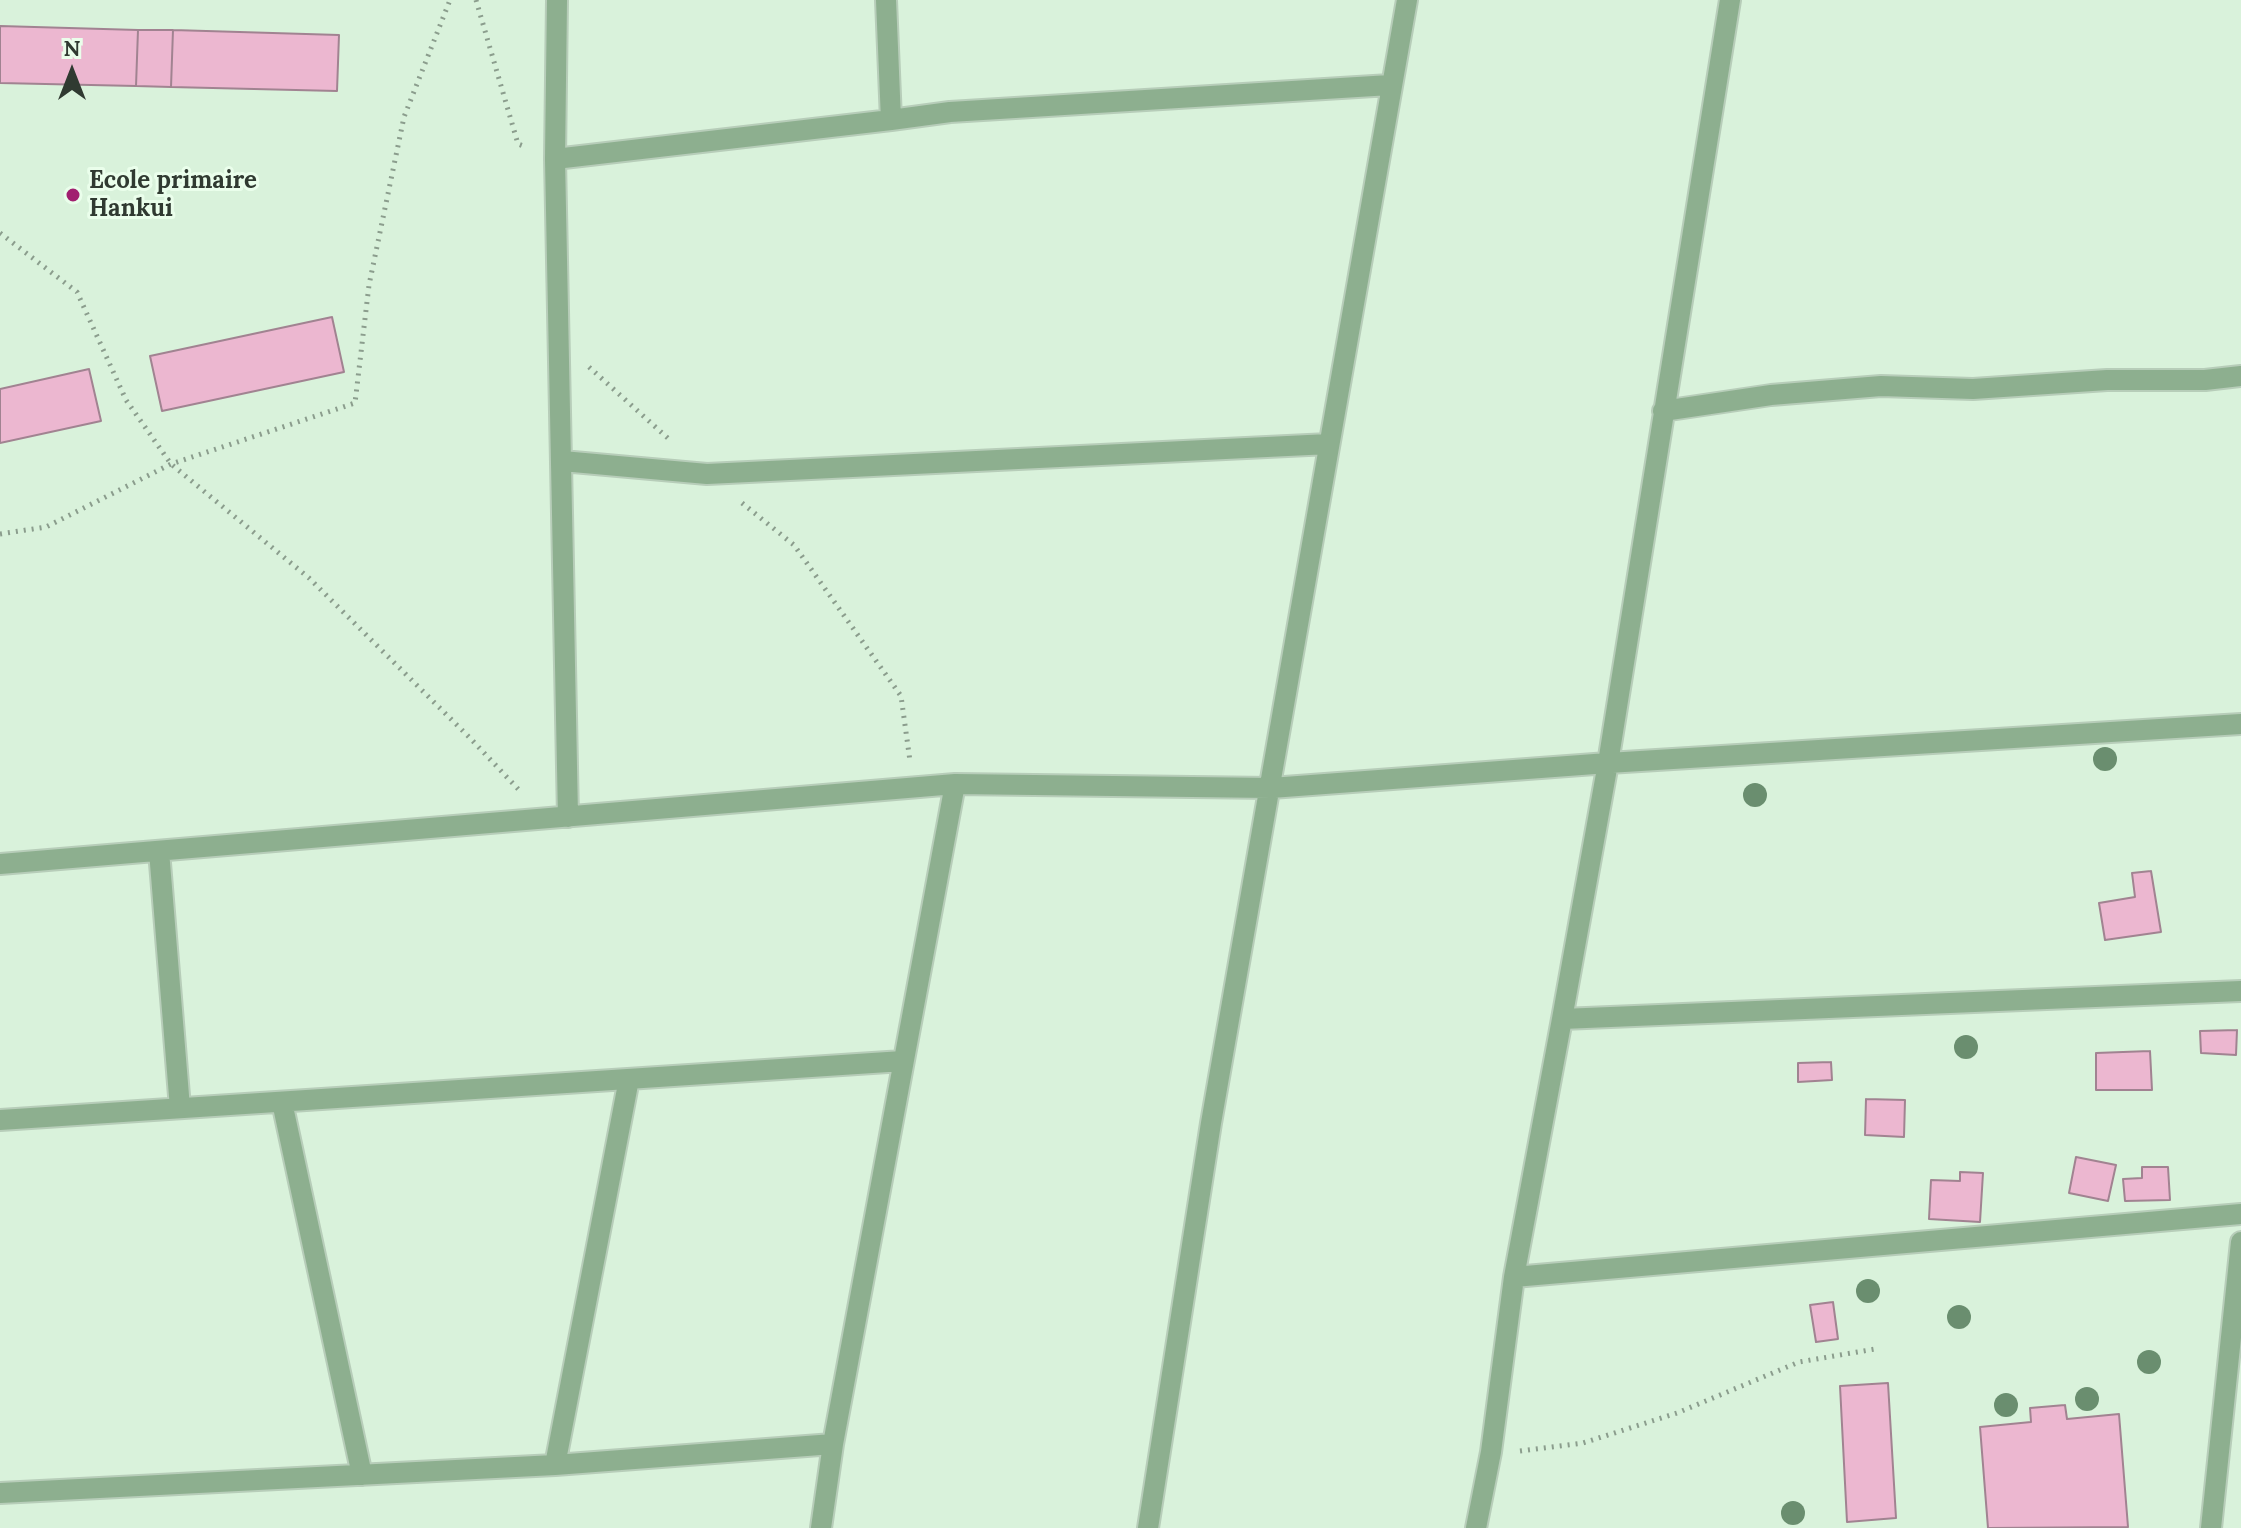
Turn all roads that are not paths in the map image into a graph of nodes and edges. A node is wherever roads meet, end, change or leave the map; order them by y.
1 (557, 0) edge
2 (886, 0) edge
3 (1407, 0) edge
4 (1730, 0) edge
5 (1390, 85) junction
6 (891, 120) junction
7 (555, 159) junction
8 (2241, 376) edge
9 (1663, 411) junction
10 (1329, 444) junction
11 (562, 461) junction
12 (2241, 724) edge
13 (1608, 763) junction
14 (955, 784) junction
15 (1271, 788) junction
16 (568, 817) junction
17 (159, 851) junction
18 (0, 864) edge
19 (2241, 991) edge
20 (1562, 1019) junction
21 (903, 1061) junction
22 (629, 1079) junction
23 (282, 1102) junction
24 (180, 1108) junction
25 (0, 1120) edge
26 (2241, 1214) edge
27 (2241, 1242) edge
28 (1514, 1277) junction
29 (833, 1444) junction
30 (555, 1465) junction
31 (362, 1475) junction
32 (0, 1492) edge
33 (821, 1528) edge
34 (1148, 1528) edge
35 (1476, 1528) edge
36 (2211, 1528) edge

1 - 7 street
2 - 6 street
3 - 5 street
4 - 9 street
5 - 6 street
5 - 10 street
6 - 7 street
7 - 11 street
8 - 9 street
9 - 13 street
10 - 11 street
10 - 15 street
11 - 16 street
12 - 13 street
13 - 15 street
13 - 20 street
14 - 15 street
14 - 16 street
14 - 21 street
15 - 34 street
16 - 17 street
17 - 18 street
17 - 24 street
19 - 20 street
20 - 28 street
21 - 22 street
21 - 29 street
22 - 23 street
22 - 30 street
23 - 24 street
23 - 31 street
24 - 25 street
26 - 28 street
27 - 36 street
28 - 35 street
29 - 30 street
29 - 33 street
30 - 31 street
31 - 32 street

